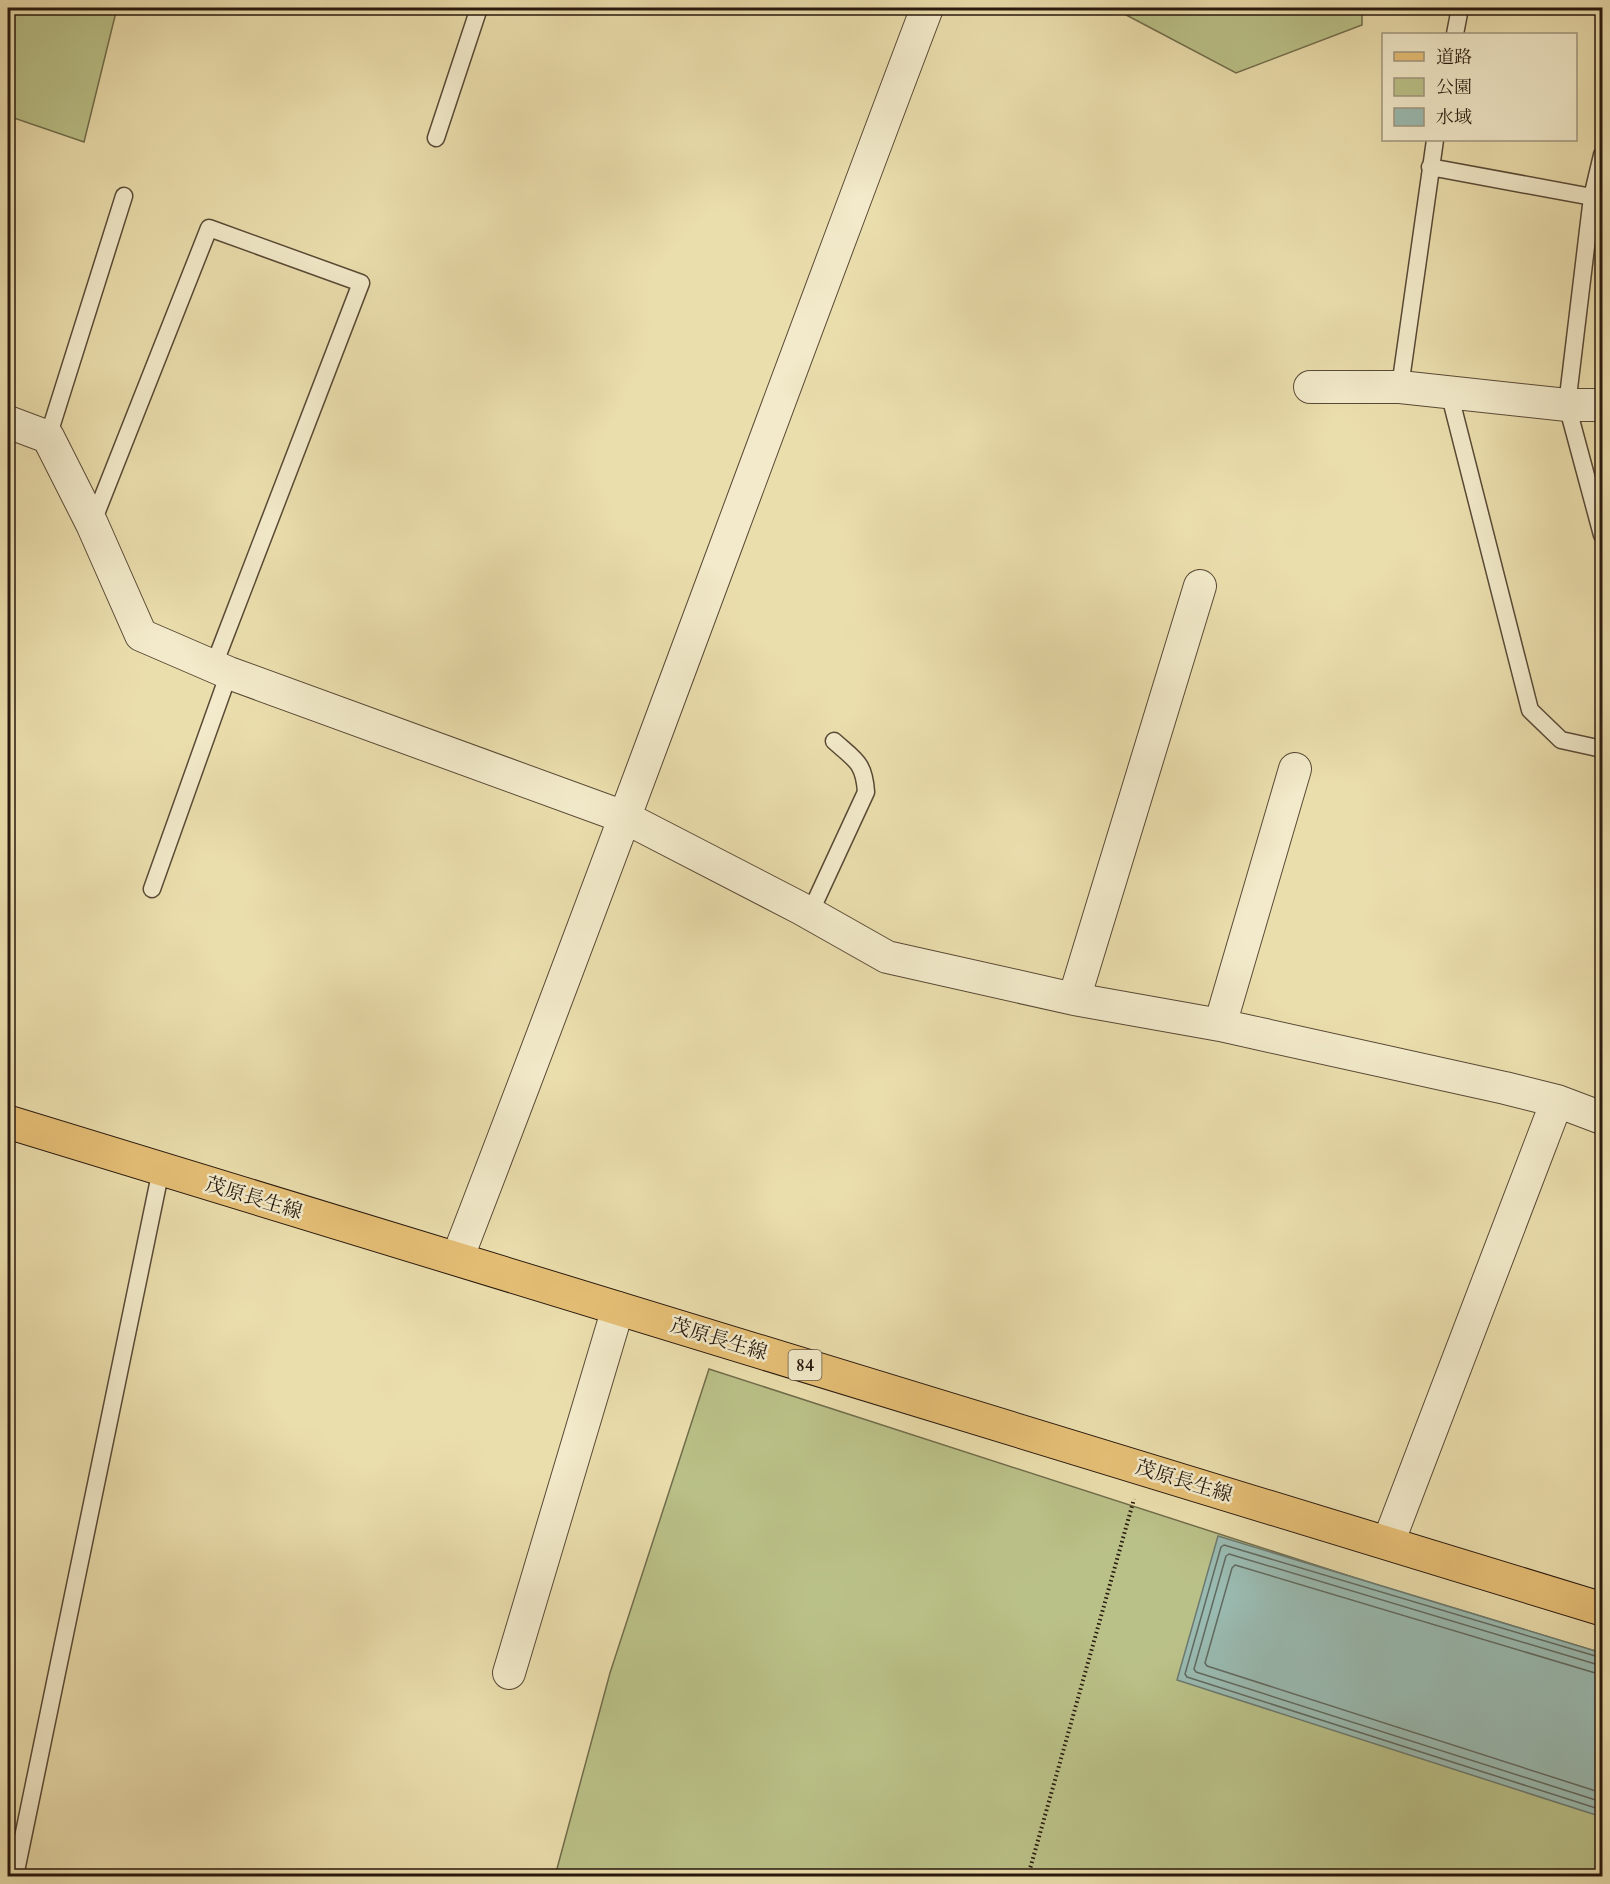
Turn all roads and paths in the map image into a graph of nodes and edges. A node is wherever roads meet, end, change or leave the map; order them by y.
1 (479, 8) edge
2 (927, 8) edge
3 (1460, 8) edge
4 (1455, 33) edge
5 (436, 138) dead end
6 (1435, 141) edge
7 (1602, 155) edge
8 (1430, 167) junction
9 (123, 196) dead end
10 (1592, 197) junction
11 (1310, 387) dead end
12 (1400, 387) junction
13 (1449, 392) junction
14 (1567, 405) junction
15 (1602, 405) edge
16 (8, 422) edge
17 (48, 437) junction
18 (92, 524) junction
19 (1602, 535) edge
20 (1200, 586) dead end
21 (221, 669) junction
22 (834, 741) dead end
23 (1602, 749) edge
24 (1295, 769) dead end
25 (624, 817) junction
26 (152, 890) dead end
27 (810, 913) junction
28 (1074, 999) junction
29 (1220, 1025) junction
30 (1557, 1101) junction
31 (1602, 1118) edge
32 (8, 1122) edge
33 (158, 1168) junction
34 (458, 1259) junction
35 (618, 1308) junction
36 (1125, 1462) junction
37 (1388, 1543) junction
38 (1602, 1609) edge
39 (509, 1673) dead end
40 (15, 1876) edge
41 (1028, 1876) edge

1 - 5 lane
2 - 25 street
3 - 4 lane
6 - 8 lane
7 - 10 lane
8 - 10 lane
8 - 12 lane
9 - 17 lane
10 - 14 lane
11 - 12 street
12 - 13 street
13 - 14 street
13 - 23 lane
14 - 15 street
14 - 19 lane
16 - 17 street
17 - 18 street
18 - 21 street
18 - 21 lane
20 - 28 street
21 - 25 street
21 - 26 lane
22 - 27 lane
24 - 29 street
25 - 27 street
25 - 34 street
27 - 28 street
28 - 29 street
29 - 30 street
30 - 31 street
30 - 37 street
32 - 33 main road, 茂原長生線 / 84
33 - 34 main road, 茂原長生線 / 84
33 - 40 lane
34 - 35 main road, 茂原長生線 / 84
35 - 36 main road, 茂原長生線 / 84
35 - 39 street
36 - 37 main road, 茂原長生線 / 84
36 - 41 path
37 - 38 main road, 茂原長生線 / 84

